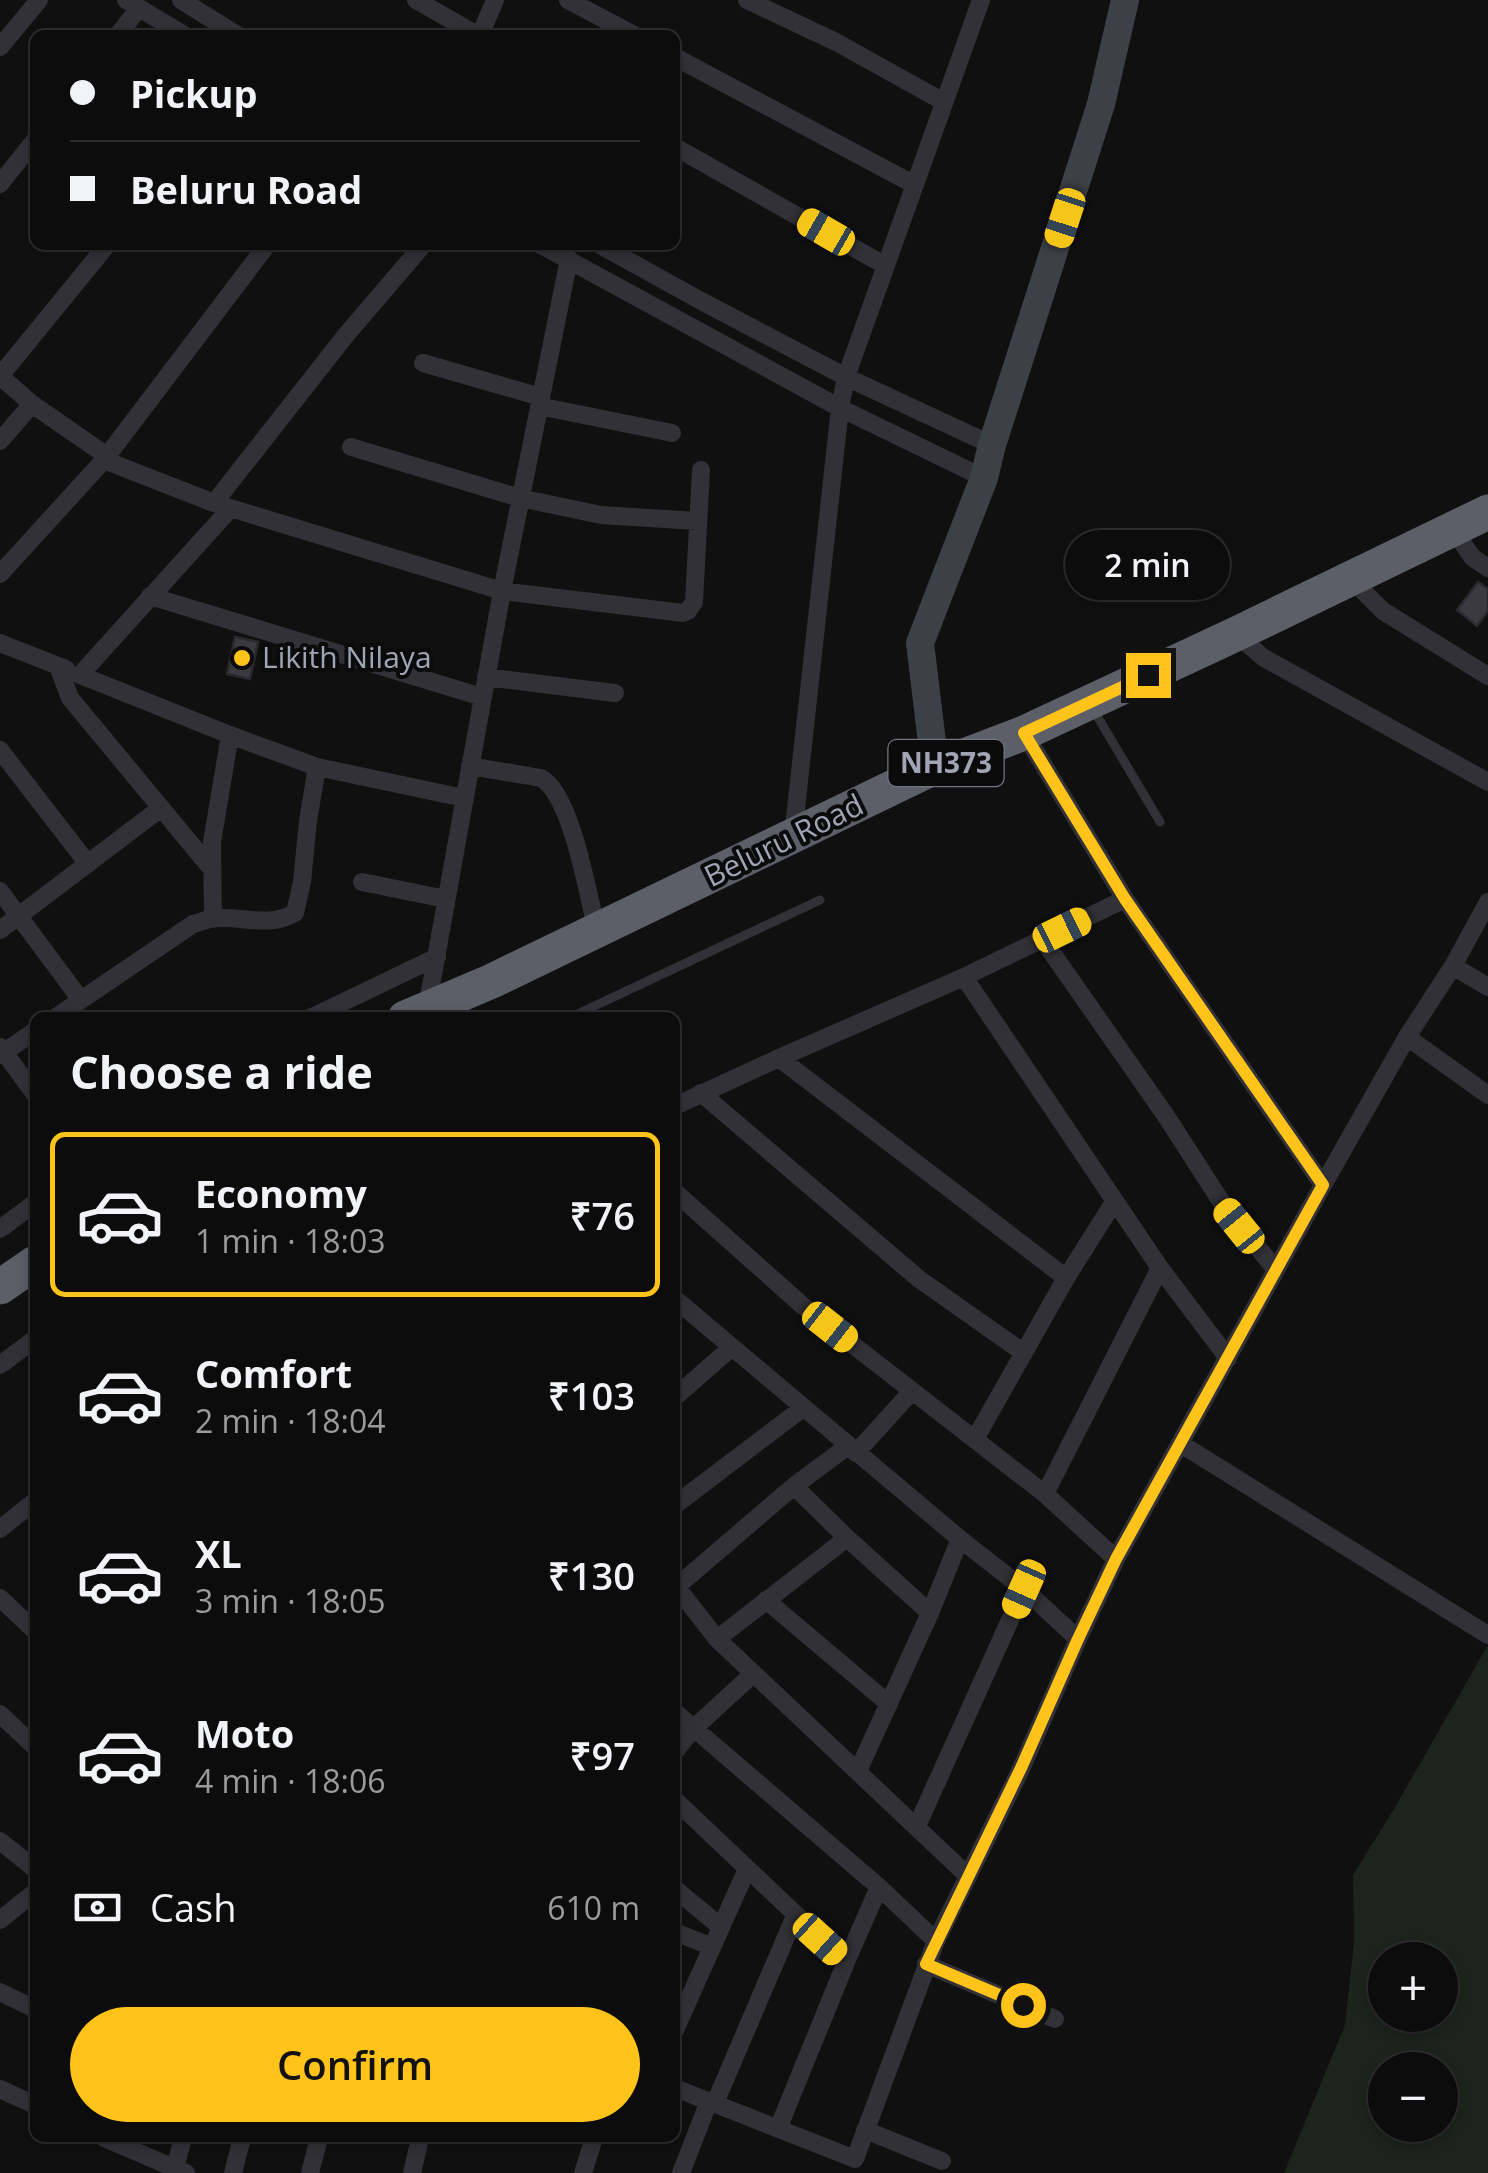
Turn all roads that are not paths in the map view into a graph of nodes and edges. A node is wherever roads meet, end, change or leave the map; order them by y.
1 (39, 0) edge
2 (182, 0) edge
3 (416, 0) edge
4 (495, 0) edge
5 (568, 0) edge
6 (747, 0) edge
7 (981, 0) edge
8 (1125, 0) edge
9 (133, 4) edge
10 (120, 30) edge
11 (176, 30) edge
12 (229, 30) edge
13 (469, 30) edge
14 (480, 30) edge
15 (625, 30) edge
16 (0, 47) edge
17 (680, 60) edge
18 (944, 102) junction
19 (30, 146) edge
20 (680, 150) edge
21 (0, 184) edge
22 (915, 185) junction
23 (103, 250) edge
24 (264, 250) edge
25 (418, 250) edge
26 (551, 250) edge
27 (609, 250) edge
28 (569, 259) junction
29 (886, 266) junction
30 (424, 363) dead end
31 (0, 376) edge
32 (846, 377) junction
33 (540, 401) junction
34 (32, 404) junction
35 (840, 408) junction
36 (672, 433) dead end
37 (0, 441) edge
38 (992, 445) junction
39 (351, 447) dead end
40 (105, 458) junction
41 (700, 470) dead end
42 (984, 478) junction
43 (520, 498) junction
44 (222, 505) junction
45 (1488, 512) edge
46 (697, 521) junction
47 (1452, 529) junction
48 (1488, 568) edge
49 (0, 574) edge
50 (1350, 578) junction
51 (502, 590) junction
52 (150, 596) junction
53 (1236, 634) junction
54 (0, 643) edge
55 (58, 666) junction
56 (80, 674) junction
57 (486, 676) junction
58 (1488, 676) edge
59 (616, 693) dead end
60 (482, 697) junction
61 (1089, 702) junction
62 (1024, 733) junction
63 (230, 735) junction
64 (0, 750) edge
65 (470, 766) junction
66 (316, 767) junction
67 (936, 768) junction
68 (1488, 782) edge
69 (464, 798) junction
70 (161, 808) junction
71 (1160, 822) dead end
72 (793, 836) junction
73 (88, 864) junction
74 (210, 867) junction
75 (362, 882) dead end
76 (0, 892) edge
77 (446, 899) junction
78 (1125, 899) junction
79 (820, 900) dead end
80 (1488, 902) edge
81 (18, 915) junction
82 (213, 918) junction
83 (0, 930) edge
84 (597, 931) junction
85 (1042, 940) junction
86 (436, 957) junction
87 (1452, 966) junction
88 (964, 978) junction
89 (1488, 988) edge
90 (81, 1000) junction
91 (63, 1012) edge
92 (322, 1012) edge
93 (416, 1012) edge
94 (418, 1012) edge
95 (582, 1012) edge
96 (30, 1034) edge
97 (1407, 1037) junction
98 (1, 1051) edge
99 (779, 1058) junction
100 (30, 1088) edge
101 (701, 1093) junction
102 (1488, 1095) edge
103 (680, 1104) edge
104 (1323, 1185) junction
105 (680, 1196) edge
106 (1114, 1202) junction
107 (30, 1207) edge
108 (0, 1230) edge
109 (30, 1267) edge
110 (1160, 1268) junction
111 (1276, 1270) junction
112 (1066, 1278) junction
113 (0, 1288) edge
114 (680, 1303) edge
115 (30, 1343) edge
116 (731, 1348) junction
117 (1024, 1353) junction
118 (1228, 1358) junction
119 (0, 1365) edge
120 (912, 1391) junction
121 (680, 1392) edge
122 (803, 1408) junction
123 (975, 1439) junction
124 (1180, 1444) junction
125 (852, 1449) junction
126 (794, 1486) junction
127 (1045, 1494) junction
128 (680, 1501) edge
129 (30, 1505) edge
130 (0, 1529) edge
131 (847, 1538) junction
132 (960, 1540) junction
133 (1116, 1559) junction
134 (680, 1583) edge
135 (1024, 1589) junction
136 (680, 1591) edge
137 (0, 1598) edge
138 (766, 1600) junction
139 (930, 1614) junction
140 (30, 1626) edge
141 (1488, 1635) edge
142 (717, 1639) junction
143 (1078, 1639) junction
144 (752, 1674) junction
145 (889, 1704) junction
146 (0, 1714) edge
147 (680, 1716) edge
148 (694, 1728) junction
149 (30, 1742) edge
150 (680, 1745) edge
151 (858, 1771) junction
152 (680, 1805) edge
153 (917, 1826) junction
154 (0, 1841) edge
155 (30, 1865) edge
156 (746, 1869) junction
157 (968, 1876) junction
158 (880, 1887) junction
159 (680, 1893) edge
160 (30, 1896) edge
161 (796, 1916) junction
162 (0, 1920) edge
163 (720, 1927) junction
164 (680, 1934) edge
165 (936, 1941) junction
166 (712, 1946) junction
167 (846, 1962) junction
168 (926, 1964) junction
169 (0, 1992) edge
170 (30, 2007) edge
171 (680, 2007) edge
172 (1056, 2019) dead end
173 (0, 2089) edge
174 (680, 2090) edge
175 (712, 2102) junction
176 (30, 2103) edge
177 (778, 2128) junction
178 (865, 2130) junction
179 (113, 2142) edge
180 (183, 2142) edge
181 (241, 2142) edge
182 (318, 2142) edge
183 (419, 2142) edge
184 (593, 2142) edge
185 (942, 2162) dead end
186 (852, 2166) edge
187 (181, 2171) edge
188 (233, 2173) edge
189 (310, 2173) edge
190 (412, 2173) edge
191 (583, 2173) edge
192 (681, 2173) edge

1 - 16 street
2 - 12 street
3 - 13 street
4 - 14 street
5 - 15 street
6 - 18 street
7 - 18 street
8 - 38 street
9 - 10 street
9 - 11 street
17 - 22 street
18 - 22 street
19 - 21 street
20 - 29 street
22 - 29 street
23 - 31 street
24 - 40 street
25 - 44 street
26 - 28 street
27 - 32 street
28 - 33 street
28 - 35 street
29 - 32 street
30 - 33 street
31 - 34 street
32 - 35 street
32 - 38 street
33 - 36 street
33 - 43 street
34 - 37 street
34 - 40 street
35 - 42 street
35 - 72 street
38 - 42 street
39 - 43 street
40 - 44 street
40 - 49 street
41 - 46 street
42 - 67 street
43 - 46 street
43 - 51 street
44 - 51 street
44 - 52 street
45 - 47 highway, Beluru Road / NH373
46 - 51 street
47 - 48 street
47 - 50 highway, Beluru Road / NH373
50 - 53 highway, Beluru Road / NH373
50 - 58 street
51 - 57 street
52 - 56 street
52 - 60 street
53 - 61 highway, Beluru Road / NH373
53 - 68 street
54 - 55 street
55 - 56 street
55 - 70 street
56 - 63 street
57 - 59 street
57 - 60 street
60 - 65 street
61 - 62 highway, Beluru Road / NH373
61 - 71 lane
62 - 67 highway, Beluru Road / NH373
62 - 78 street
63 - 66 street
63 - 74 street
64 - 73 street
65 - 69 street
65 - 84 street
66 - 69 street
66 - 82 street
67 - 72 highway, Beluru Road / NH373
69 - 77 street
70 - 73 street
70 - 74 street
72 - 84 highway, Beluru Road / NH373
73 - 81 street
74 - 82 street
75 - 77 street
76 - 81 street
77 - 86 street
78 - 85 street
78 - 104 street
79 - 95 lane
80 - 87 street
81 - 83 street
81 - 90 street
82 - 90 street
84 - 94 highway, Beluru Road / NH373
85 - 88 street
85 - 111 street
86 - 92 street
86 - 93 street
87 - 89 street
87 - 97 street
88 - 99 street
88 - 106 street
90 - 91 street
96 - 98 street
97 - 102 street
97 - 104 street
98 - 100 street
99 - 101 street
99 - 112 street
101 - 103 street
101 - 117 street
104 - 111 street
105 - 120 street
106 - 110 street
106 - 112 street
107 - 108 street
109 - 113 highway
110 - 118 street
110 - 127 street
111 - 118 street
112 - 117 street
114 - 116 street
115 - 119 street
116 - 121 street
116 - 122 street
117 - 123 street
118 - 124 street
120 - 123 street
120 - 125 street
122 - 125 street
122 - 128 street
123 - 127 street
124 - 133 street
124 - 141 street
125 - 126 street
125 - 132 street
126 - 131 street
126 - 134 street
127 - 133 street
129 - 130 street
131 - 138 street
131 - 139 street
132 - 135 street
132 - 139 street
133 - 143 street
135 - 143 street
135 - 153 street
136 - 142 street
137 - 140 street
138 - 142 street
138 - 145 street
139 - 145 street
142 - 144 street
143 - 157 street
144 - 148 street
144 - 151 street
145 - 151 street
146 - 149 street
147 - 148 street
148 - 150 street
148 - 158 street
151 - 153 street
152 - 156 street
153 - 157 street
154 - 155 street
156 - 161 street
156 - 163 street
157 - 165 street
158 - 165 street
158 - 167 street
159 - 163 street
160 - 162 street
161 - 167 street
161 - 175 street
163 - 166 street
164 - 166 street
165 - 168 street
166 - 171 street
167 - 177 street
168 - 172 street
168 - 178 street
169 - 170 street
173 - 176 street
174 - 175 street
175 - 177 street
175 - 192 street
177 - 186 street
178 - 185 street
178 - 186 street
179 - 187 street
180 - 187 street
181 - 188 street
182 - 189 street
183 - 190 street
184 - 191 street

